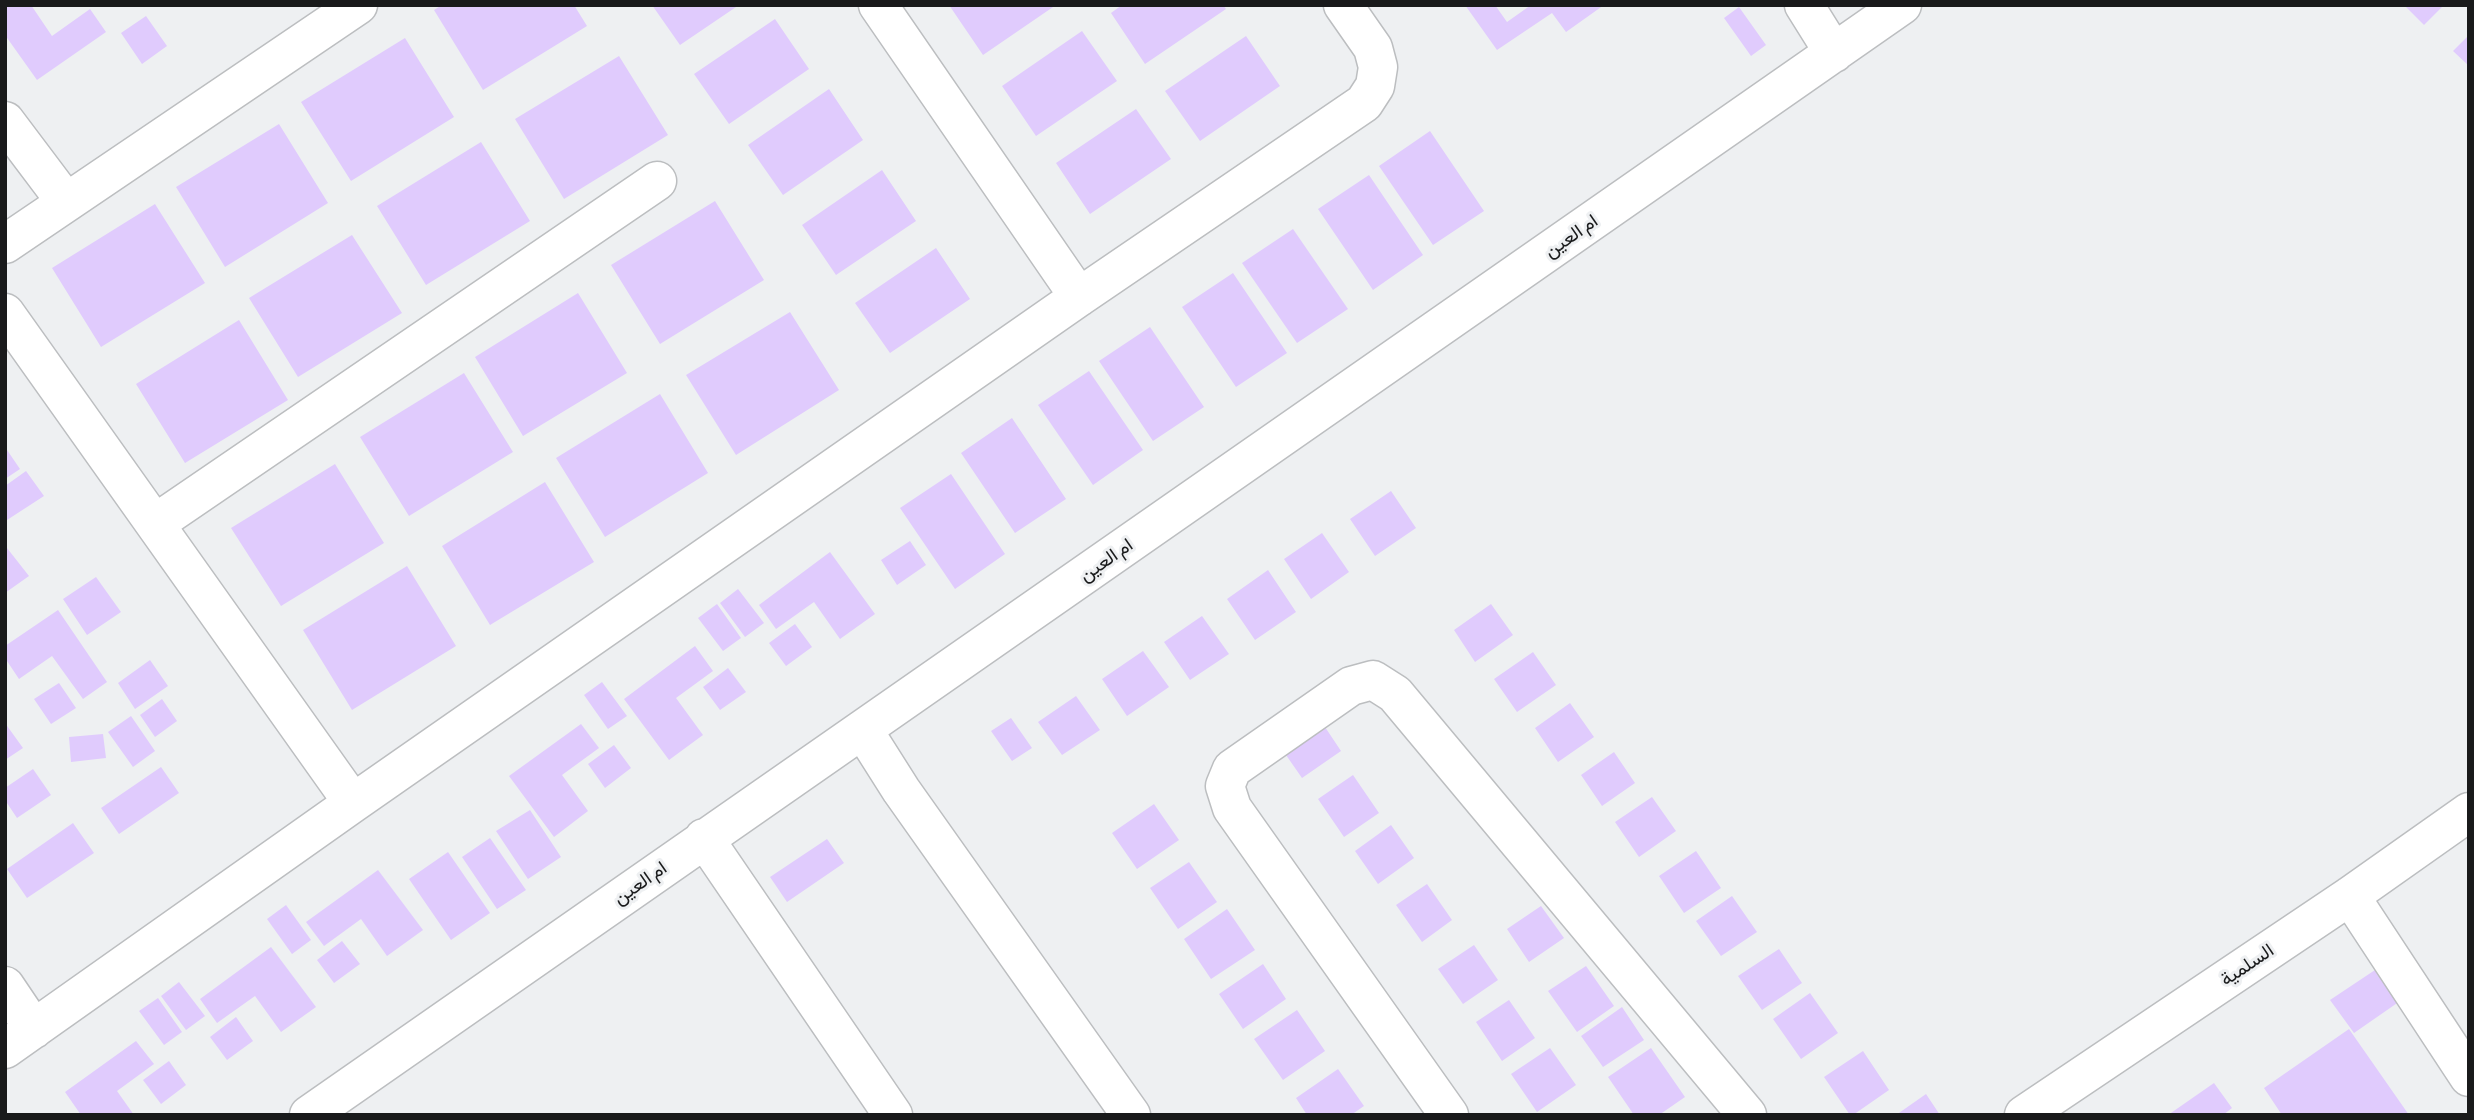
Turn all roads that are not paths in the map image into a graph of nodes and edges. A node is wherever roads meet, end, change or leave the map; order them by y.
1 (358, 5) edge
2 (878, 5) edge
3 (1343, 5) edge
4 (1804, 5) edge
5 (1902, 5) edge
6 (1834, 53) junction
7 (5, 121) edge
8 (657, 181) dead end
9 (66, 202) junction
10 (5, 244) edge
11 (1079, 297) junction
12 (5, 313) edge
13 (156, 523) junction
14 (863, 730) junction
15 (353, 803) junction
16 (2469, 812) edge
17 (704, 838) junction
18 (2350, 896) junction
19 (5, 986) edge
20 (20, 1039) edge
21 (2469, 1077) edge
22 (309, 1115) edge
23 (893, 1115) edge
24 (1131, 1115) edge
25 (1449, 1115) edge
26 (1747, 1115) edge
27 (2024, 1115) edge

1 - 9 street
2 - 11 street
3 - 11 street
4 - 6 street
5 - 6 street, ام العين
6 - 14 street, ام العين
7 - 9 street
8 - 13 street
9 - 10 street
11 - 15 street
12 - 13 street
13 - 15 street
14 - 17 street, ام العين
14 - 24 street
15 - 20 street
16 - 18 street, السلمية
17 - 22 street, ام العين
17 - 23 street
18 - 21 street
18 - 27 street, السلمية
19 - 20 street
25 - 26 street

